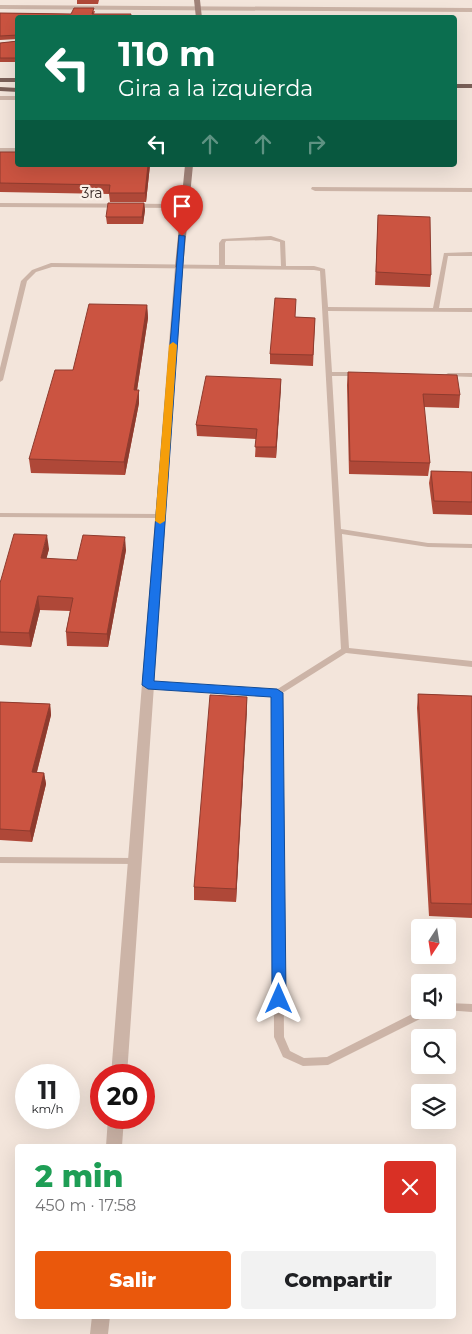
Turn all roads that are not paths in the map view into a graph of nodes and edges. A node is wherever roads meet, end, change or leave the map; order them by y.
1 (197, 0) edge
2 (0, 7) edge
3 (200, 8) junction
4 (472, 10) edge
5 (199, 15) edge
6 (0, 80) edge
7 (15, 80) edge
8 (457, 86) edge
9 (472, 86) edge
10 (0, 90) edge
11 (15, 90) edge
12 (0, 98) edge
13 (15, 98) edge
14 (0, 150) edge
15 (15, 150) edge
16 (189, 167) edge
17 (315, 189) dead end
18 (472, 190) edge
19 (0, 205) edge
20 (185, 206) junction
21 (472, 254) edge
22 (179, 267) junction
23 (222, 267) junction
24 (284, 268) junction
25 (325, 309) junction
26 (436, 309) junction
27 (472, 310) edge
28 (329, 374) junction
29 (368, 374) edge
30 (437, 374) edge
31 (472, 375) edge
32 (0, 380) edge
33 (0, 515) edge
34 (160, 516) junction
35 (338, 531) junction
36 (472, 546) edge
37 (345, 650) junction
38 (472, 664) edge
39 (148, 685) junction
40 (277, 693) junction
41 (0, 860) edge
42 (135, 861) junction
43 (456, 1007) edge
44 (472, 1008) edge
45 (411, 1019) edge
46 (120, 1064) edge
47 (115, 1129) edge
48 (114, 1144) edge
49 (101, 1319) edge
50 (100, 1334) edge

1 - 3 street
2 - 3 street
3 - 4 street
3 - 5 street
6 - 7 main road
8 - 9 main road
10 - 11 main road
12 - 13 street
14 - 15 street
16 - 20 street
17 - 18 street
19 - 20 street, 3ra
20 - 22 street
21 - 26 lane
22 - 23 lane
22 - 32 lane
22 - 34 street
23 - 24 lane
23 - 24 lane
24 - 25 lane
25 - 26 lane
25 - 28 lane
26 - 27 lane
28 - 29 lane
28 - 35 lane
30 - 31 lane
33 - 34 lane
34 - 39 street
35 - 36 lane
35 - 37 lane
37 - 38 lane
37 - 40 lane
39 - 40 lane
39 - 42 street
40 - 45 lane
41 - 42 lane
42 - 46 street
43 - 44 lane
47 - 48 street
49 - 50 street

